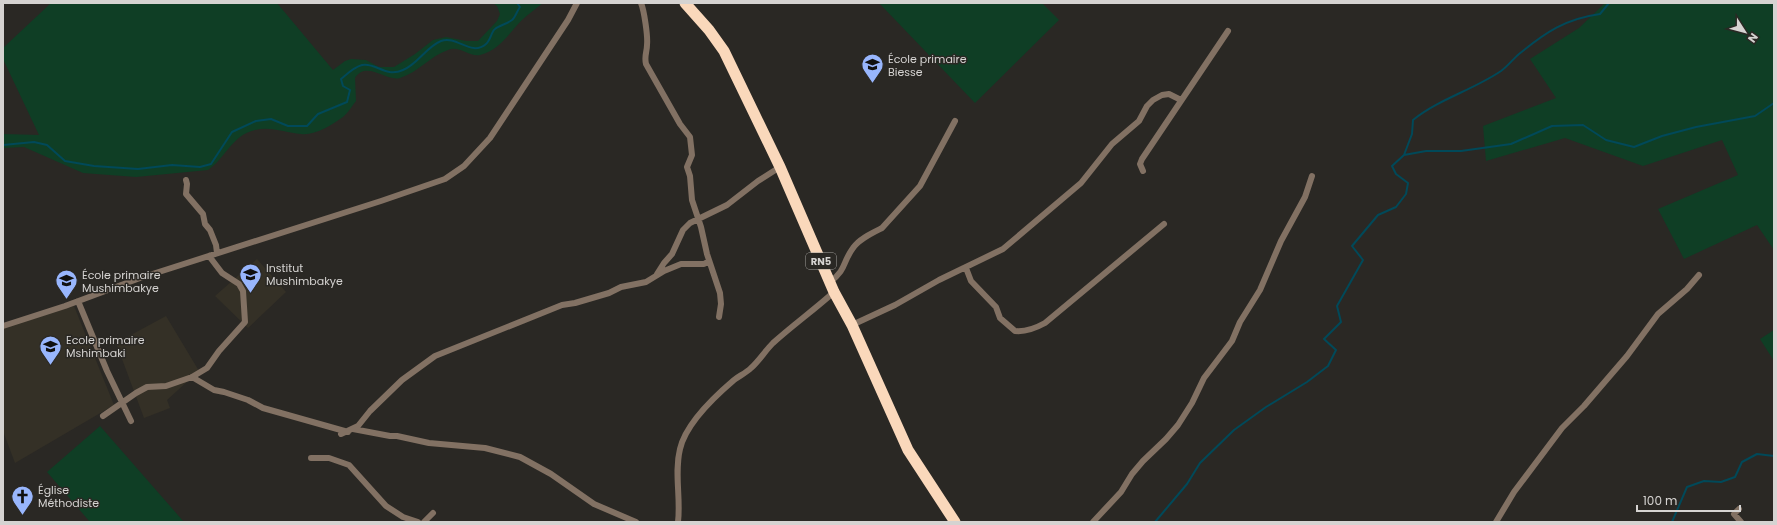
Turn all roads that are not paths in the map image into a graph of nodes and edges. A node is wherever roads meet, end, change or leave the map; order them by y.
1 (577, 3) edge
2 (641, 3) edge
3 (685, 3) edge
4 (1228, 31) dead end
5 (1181, 100) junction
6 (955, 121) dead end
7 (780, 167) junction
8 (1143, 171) dead end
9 (1312, 176) dead end
10 (186, 180) dead end
11 (698, 221) junction
12 (1164, 224) dead end
13 (217, 253) junction
14 (209, 256) junction
15 (709, 261) junction
16 (966, 268) junction
17 (657, 275) junction
18 (1699, 275) dead end
19 (832, 287) junction
20 (78, 301) junction
21 (719, 317) dead end
22 (852, 325) junction
23 (3, 326) edge
24 (192, 377) junction
25 (122, 403) junction
26 (103, 416) dead end
27 (131, 421) dead end
28 (347, 432) junction
29 (311, 458) dead end
30 (1738, 509) dead end
31 (433, 513) dead end
32 (418, 522) edge
33 (424, 522) edge
34 (636, 522) edge
35 (678, 522) edge
36 (955, 522) edge
37 (1093, 522) edge
38 (1496, 522) edge
39 (1741, 522) edge

1 - 13 street
2 - 11 street
3 - 7 highway, RN5
4 - 5 street
5 - 8 street
5 - 16 street
6 - 19 street
7 - 11 street
7 - 19 highway, RN5
9 - 37 street
10 - 13 street
11 - 15 street
11 - 17 street
12 - 16 street
13 - 14 street
14 - 20 street
14 - 24 street
15 - 17 street
15 - 21 street
16 - 22 street
17 - 28 street
18 - 38 street
19 - 22 highway, RN5
19 - 35 street
20 - 23 street
20 - 25 street
22 - 36 highway, RN5
24 - 25 street
24 - 28 street
25 - 26 street
25 - 27 street
28 - 34 street
29 - 32 street
30 - 39 street
31 - 33 street

